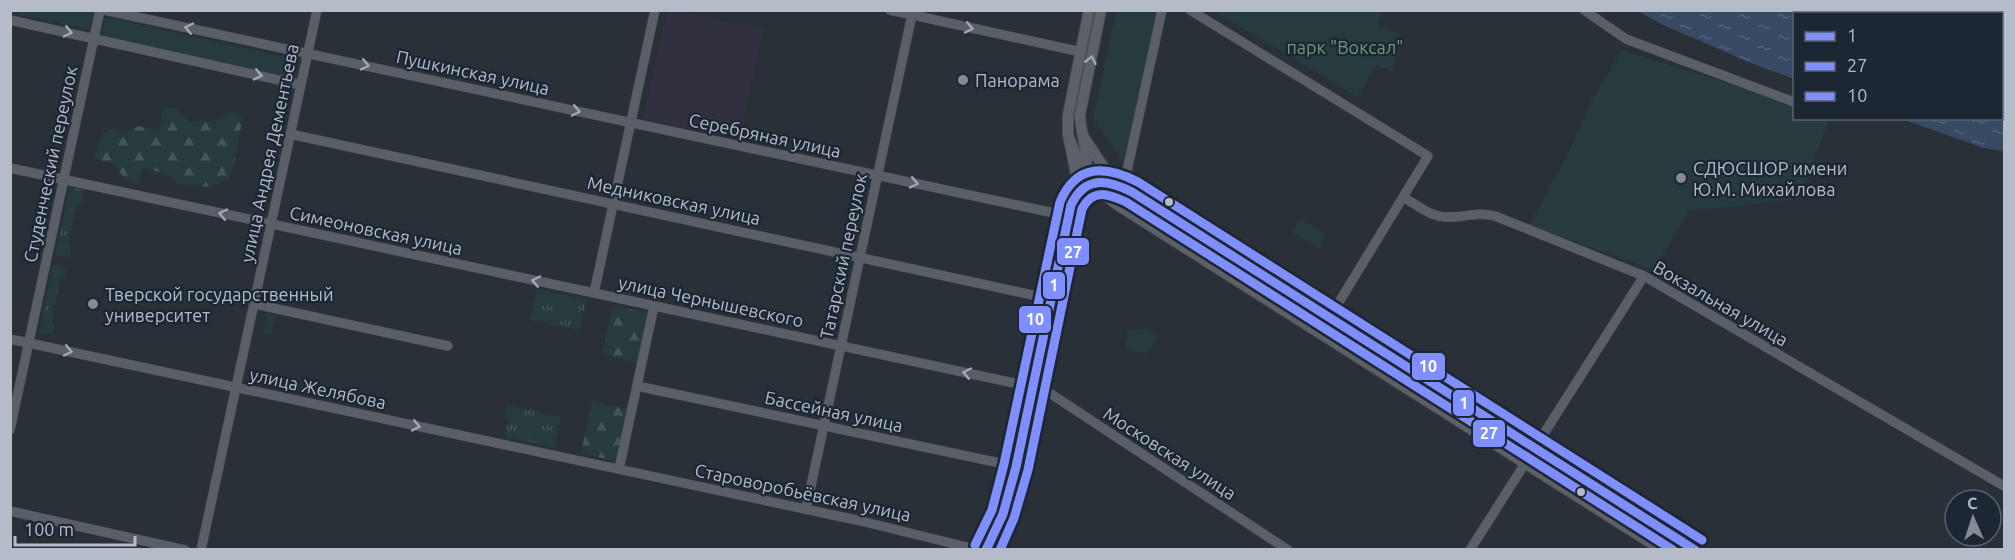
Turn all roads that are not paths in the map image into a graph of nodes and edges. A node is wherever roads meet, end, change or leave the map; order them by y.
1 (102, 10) edge
2 (317, 10) edge
3 (655, 10) edge
4 (890, 10) edge
5 (1089, 10) edge
6 (1101, 10) edge
7 (1162, 10) edge
8 (1190, 10) edge
9 (1584, 10) edge
10 (913, 13) edge
11 (10, 20) edge
12 (94, 38) junction
13 (1079, 51) junction
14 (308, 53) junction
15 (301, 85) junction
16 (1793, 102) edge
17 (631, 123) junction
18 (290, 135) junction
19 (1083, 136) junction
20 (1069, 137) junction
21 (10, 168) edge
22 (1086, 171) junction
23 (878, 176) junction
24 (64, 180) junction
25 (1095, 183) junction
26 (1123, 186) junction
27 (1082, 187) junction
28 (1107, 197) junction
29 (1403, 197) junction
30 (613, 204) junction
31 (1074, 205) junction
32 (1068, 216) junction
33 (271, 224) junction
34 (860, 256) junction
35 (1644, 276) junction
36 (594, 293) junction
37 (1052, 299) junction
38 (254, 304) junction
39 (654, 306) junction
40 (1330, 318) junction
41 (10, 339) edge
42 (29, 343) junction
43 (448, 345) dead end
44 (841, 346) junction
45 (637, 386) junction
46 (236, 387) junction
47 (1036, 388) junction
48 (824, 426) junction
49 (10, 429) edge
50 (1535, 447) junction
51 (1525, 463) junction
52 (1020, 467) junction
53 (619, 469) junction
54 (2004, 486) edge
55 (806, 509) junction
56 (10, 511) edge
57 (185, 549) edge
58 (201, 549) edge
59 (980, 549) edge
60 (986, 549) edge
61 (994, 549) edge
62 (1288, 549) edge
63 (1470, 549) edge
64 (1662, 549) edge
65 (1696, 549) edge

1 - 12 street, Студенческий переулок
14 -> 1 street, Пушкинская улица
2 - 14 street, улица Андрея Дементьева
3 - 17 street
4 - 10 street
5 - 13 main road
19 -> 6 main road
7 - 26 street
8 - 29 street
9 - 16 street
10 -> 13 street
10 - 23 street, Татарский переулок
11 -> 12 street
12 -> 15 street
12 - 24 street, Студенческий переулок
13 - 20 main road
14 - 15 street, улица Андрея Дементьева
14 -> 17 street, Пушкинская улица
15 - 18 street, улица Андрея Дементьева
17 - 23 street, Серебряная улица
17 - 30 street
18 - 30 street, Медниковская улица
18 - 33 street, улица Андрея Дементьева
19 - 22 main road
19 - 26 main road
20 - 22 main road
20 - 31 main road
21 - 24 street, Симеоновская улица
22 - 25 main road
22 - 27 main road
23 -> 32 street, Серебряная улица
23 - 34 street, Татарский переулок
33 -> 24 street, Симеоновская улица
24 - 42 street, Студенческий переулок
25 - 26 main road
25 - 27 main road
25 - 28 main road
26 - 40 main road
27 - 31 main road
28 - 31 main road
28 - 51 main road
29 - 35 street, Вокзальная улица
29 - 40 street
30 - 34 street, Медниковская улица
30 - 36 street
31 - 32 main road
31 - 47 main road
32 - 37 main road
36 -> 33 street, Симеоновская улица
33 - 38 street, улица Андрея Дементьева
34 - 37 street, Медниковская улица
34 - 44 street, Татарский переулок
35 - 50 street
35 - 54 street, Вокзальная улица
36 - 39 street, улица Чернышевского
37 - 47 main road
38 - 43 street
38 - 46 street, улица Андрея Дементьева
39 - 44 street, улица Чернышевского
39 - 45 street
40 - 50 main road
41 - 42 street, улица Желябова
42 -> 46 street, улица Желябова
42 - 49 street, Студенческий переулок
47 -> 44 street, улица Чернышевского
44 - 48 street, Татарский переулок
45 - 48 street, Бассейная улица
45 - 53 street
46 -> 53 street, улица Желябова
46 - 58 street, улица Андрея Дементьева
47 - 52 main road
47 - 62 street, Московская улица
48 - 52 street, Бассейная улица
48 - 55 street, Татарский переулок
50 - 51 street
50 - 65 main road
51 - 63 street
51 - 64 main road
52 - 60 main road
52 - 61 main road
53 - 55 street, Староворобьёвская улица
55 - 59 street, Староворобьёвская улица
56 - 57 street

